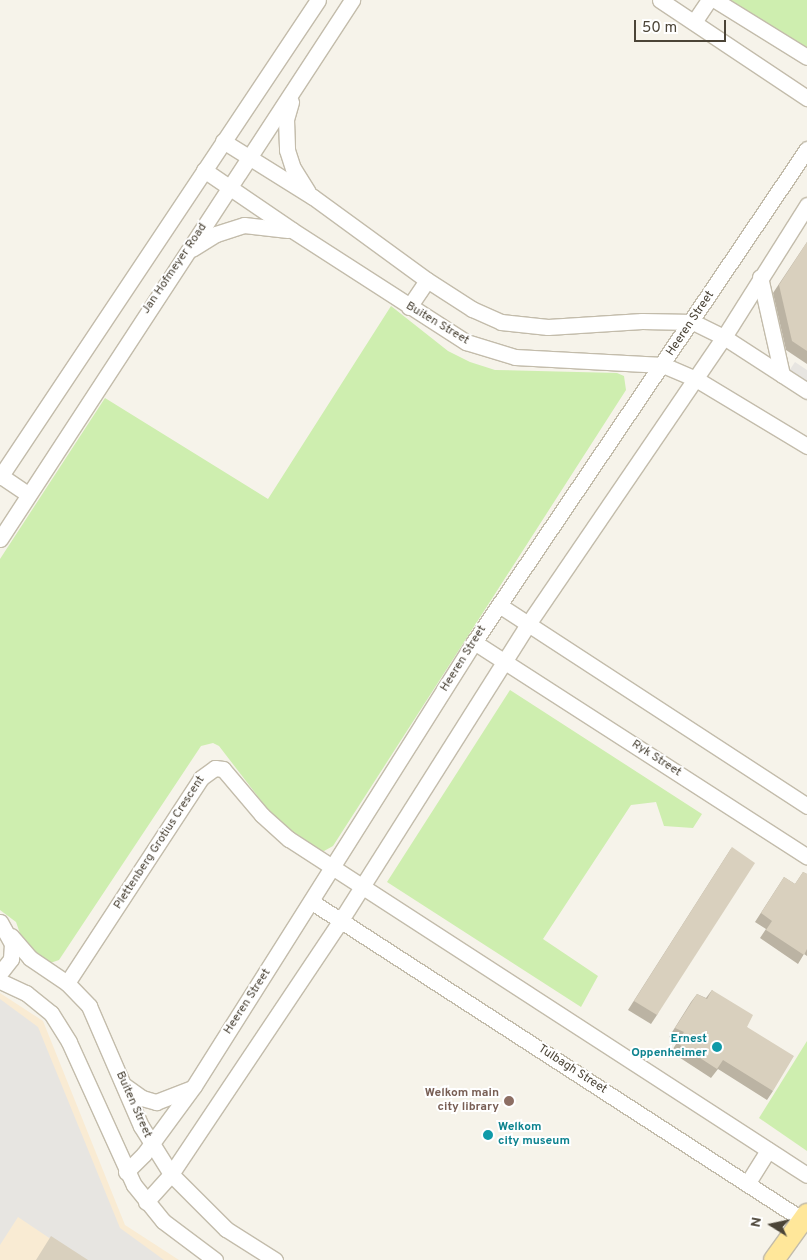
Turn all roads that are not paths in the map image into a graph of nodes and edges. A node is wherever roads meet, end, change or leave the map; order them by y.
1 (318, 0) edge
2 (352, 0) edge
3 (660, 0) edge
4 (709, 0) edge
5 (715, 0) edge
6 (681, 6) edge
7 (694, 22) junction
8 (807, 57) edge
9 (296, 88) junction
10 (807, 98) edge
11 (223, 141) junction
12 (807, 149) edge
13 (249, 158) junction
14 (204, 170) junction
15 (230, 186) junction
16 (312, 197) junction
17 (807, 205) edge
18 (292, 230) junction
19 (188, 252) junction
20 (760, 277) junction
21 (427, 280) junction
22 (410, 307) junction
23 (693, 322) junction
24 (724, 337) junction
25 (663, 365) junction
26 (782, 375) junction
27 (696, 379) junction
28 (807, 391) edge
29 (807, 446) edge
30 (0, 477) edge
31 (28, 494) junction
32 (0, 539) edge
33 (499, 604) junction
34 (528, 624) junction
35 (474, 642) junction
36 (505, 661) junction
37 (807, 806) edge
38 (807, 858) edge
39 (335, 867) junction
40 (364, 886) junction
41 (312, 902) junction
42 (341, 920) junction
43 (0, 922) edge
44 (10, 936) junction
45 (0, 972) edge
46 (0, 981) edge
47 (67, 983) junction
48 (124, 1085) junction
49 (194, 1086) junction
50 (151, 1145) junction
51 (768, 1150) junction
52 (126, 1172) junction
53 (171, 1174) junction
54 (807, 1176) edge
55 (746, 1184) junction
56 (146, 1202) junction
57 (805, 1217) edge
58 (215, 1260) edge
59 (274, 1260) edge
60 (774, 1260) edge

1 - 11 street
2 - 9 street, Jan Hofmeyer Road
3 - 6 street
4 - 7 street
5 - 8 street
6 - 7 street
7 - 10 street
9 - 13 street, Jan Hofmeyer Road
9 - 16 street
11 - 13 street
11 - 14 street
12 - 23 street, Heeren Street
13 - 15 street, Jan Hofmeyer Road
13 - 16 street
14 - 15 street, Buiten Street
14 - 30 street
15 - 18 street, Buiten Street
15 - 19 street, Jan Hofmeyer Road
16 - 21 street
17 - 20 street
18 - 19 street
18 - 22 street, Buiten Street
19 - 31 street, Jan Hofmeyer Road
20 - 24 street
20 - 26 street
21 - 22 street
21 - 23 street
22 - 25 street, Buiten Street
23 - 24 street
23 - 25 street, Heeren Street
24 - 26 street
24 - 27 street
25 - 27 street, Buiten Street
25 - 33 street, Heeren Street
26 - 28 street
27 - 29 street, Buiten Street
27 - 34 street
30 - 31 street
31 - 32 street, Jan Hofmeyer Road
33 - 34 street
33 - 35 street, Heeren Street
34 - 36 street
34 - 37 street
35 - 36 street, Ryk Street
35 - 39 street, Heeren Street
36 - 38 street, Ryk Street
36 - 40 street
39 - 40 street, Plettenberg Grotius Crescent
39 - 41 street, Heeren Street
39 - 47 street, Plettenberg Grotius Crescent
40 - 42 street
40 - 51 street
41 - 42 street, Tulbagh Street
41 - 49 street, Heeren Street
42 - 53 street
42 - 55 street, Tulbagh Street
43 - 44 street, Buiten Street
44 - 45 street
44 - 47 street, Buiten Street
46 - 52 street
47 - 48 street, Buiten Street
48 - 49 street
48 - 50 street, Buiten Street
49 - 50 street, Heeren Street
50 - 52 street, Heeren Street
50 - 53 street, Buiten Street
51 - 54 street
51 - 55 street
52 - 56 street
53 - 56 street
53 - 59 street, Buiten Street
55 - 57 street, Tulbagh Street
56 - 58 street
57 - 60 main road

